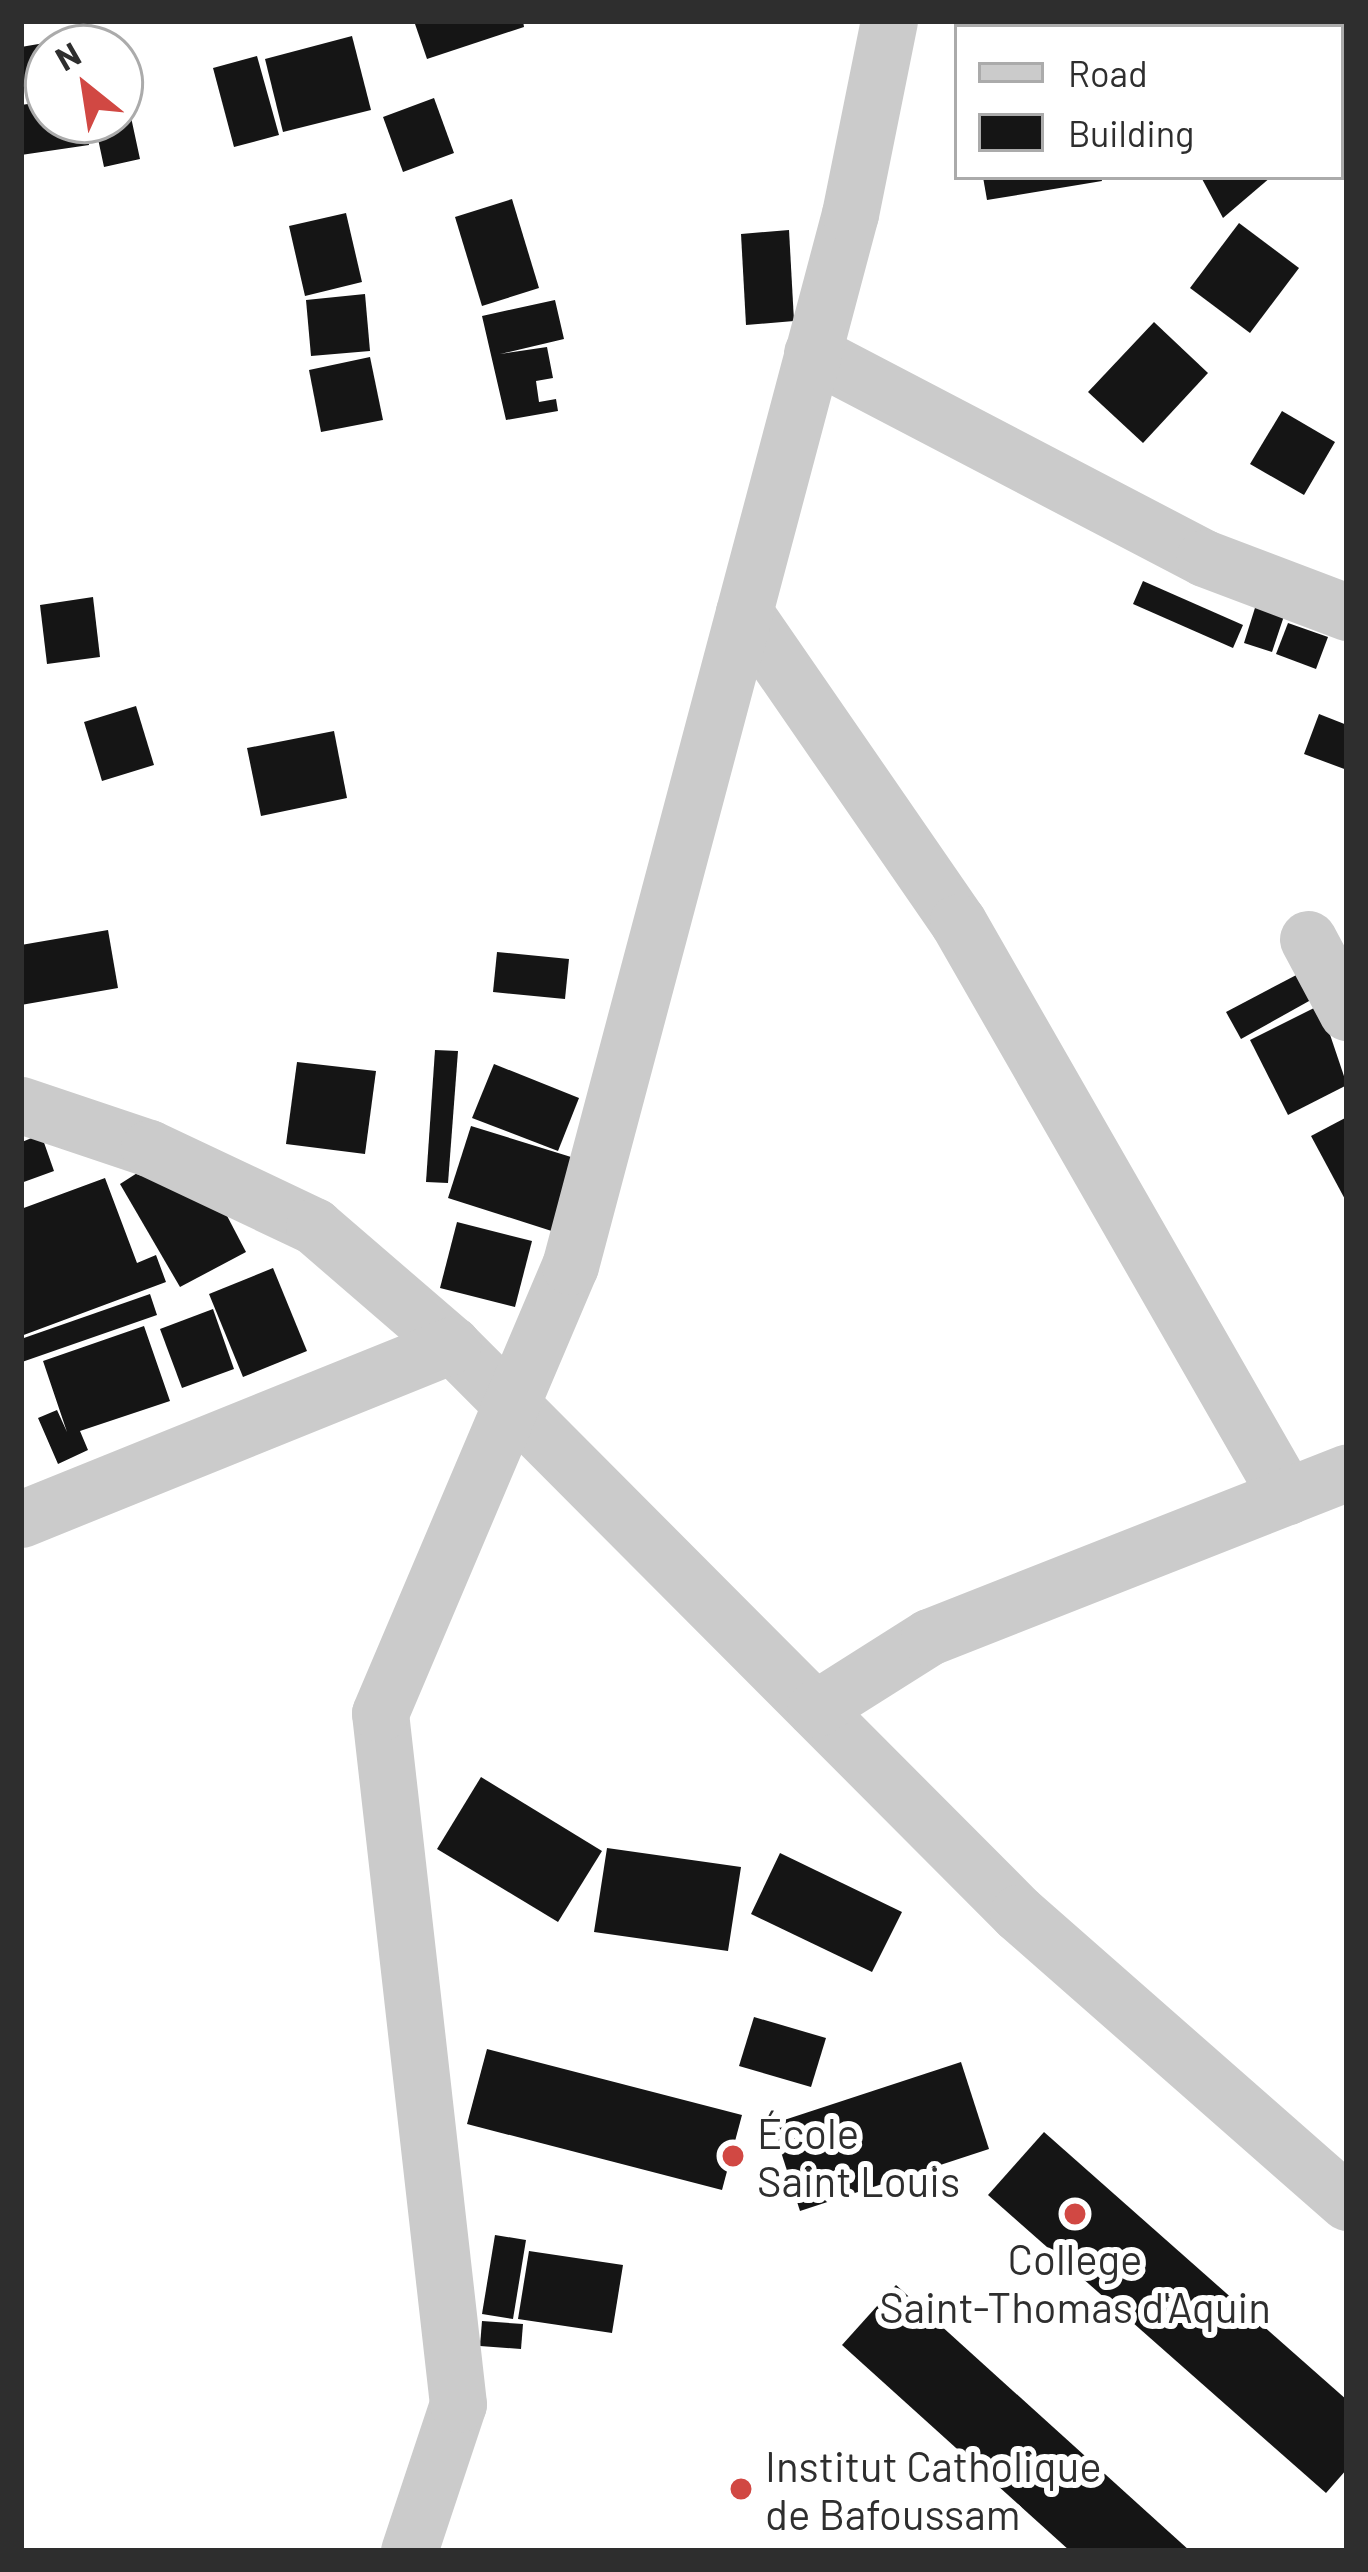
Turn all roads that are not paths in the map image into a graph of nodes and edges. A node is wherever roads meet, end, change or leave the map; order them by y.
1 (889, 21) edge
2 (812, 352) junction
3 (744, 612) junction
4 (1347, 612) edge
5 (1308, 939) dead end
6 (1347, 1012) edge
7 (21, 1105) edge
8 (452, 1345) junction
9 (509, 1411) junction
10 (1347, 1472) edge
11 (1286, 1496) junction
12 (21, 1519) edge
13 (815, 1709) junction
14 (1347, 2202) edge
15 (409, 2551) edge

1 - 2 street
2 - 3 street
2 - 4 street
3 - 9 street
3 - 11 street
5 - 6 street
7 - 8 street
8 - 9 street
8 - 12 street
9 - 13 street
9 - 15 street
10 - 11 street
11 - 13 street
13 - 14 street

